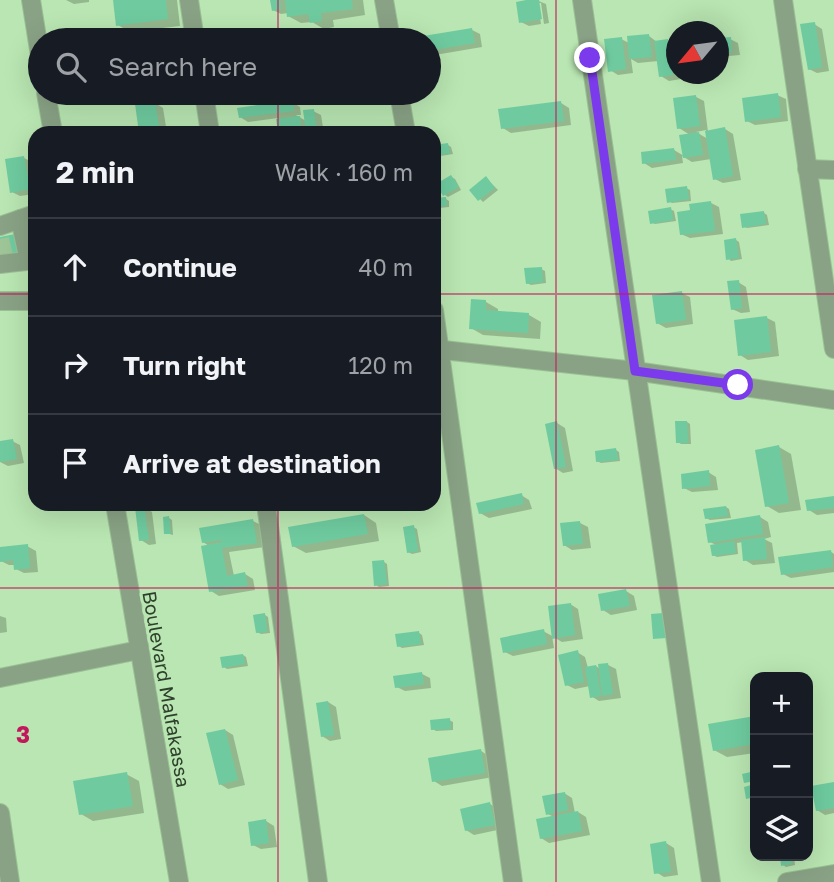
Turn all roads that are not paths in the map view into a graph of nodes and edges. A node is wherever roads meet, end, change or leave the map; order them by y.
1 (31, 0) edge
2 (189, 0) edge
3 (384, 0) edge
4 (582, 0) edge
5 (783, 0) edge
6 (35, 28) edge
7 (193, 28) edge
8 (389, 28) edge
9 (48, 105) edge
10 (206, 105) edge
11 (401, 105) edge
12 (52, 126) edge
13 (209, 126) edge
14 (405, 126) edge
15 (807, 169) junction
16 (834, 170) edge
17 (27, 217) edge
18 (0, 226) edge
19 (28, 260) edge
20 (4, 261) edge
21 (0, 301) edge
22 (28, 301) edge
23 (441, 349) edge
24 (834, 349) edge
25 (635, 371) junction
26 (441, 377) edge
27 (834, 400) edge
28 (116, 511) edge
29 (267, 511) edge
30 (139, 650) junction
31 (0, 678) edge
32 (0, 813) edge
33 (834, 874) edge
34 (10, 882) edge
35 (179, 882) edge
36 (318, 882) edge
37 (513, 882) edge
38 (711, 882) edge
39 (788, 882) edge

1 - 6 street
2 - 7 street
3 - 8 street
4 - 25 street
5 - 15 street
9 - 12 street
10 - 13 street
11 - 14 street
15 - 16 street
15 - 24 street
17 - 18 street
19 - 20 street
21 - 22 street
23 - 25 street
25 - 27 street
25 - 38 street
26 - 37 street
28 - 30 street, Boulevard Malfakassa
29 - 36 street
30 - 31 street
30 - 35 street, Boulevard Malfakassa
32 - 34 street
33 - 39 street

